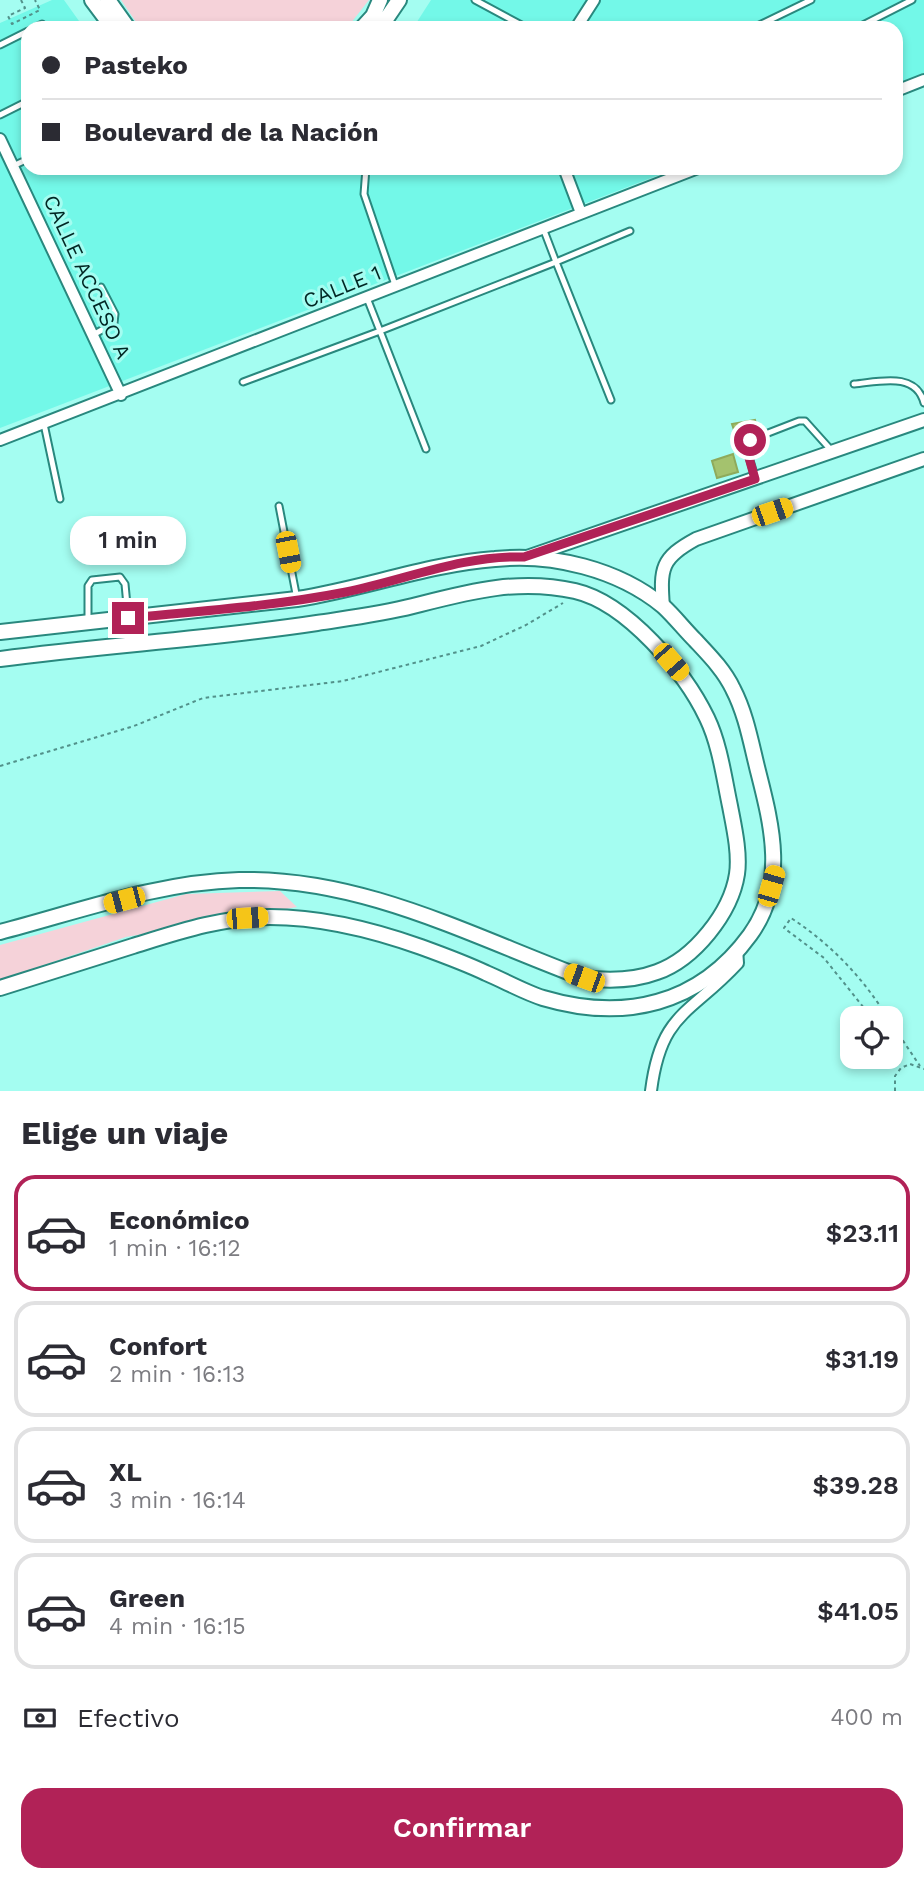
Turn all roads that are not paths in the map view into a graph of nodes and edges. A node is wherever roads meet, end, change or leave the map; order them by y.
1 (92, 0) edge
2 (108, 0) edge
3 (380, 0) edge
4 (399, 0) edge
5 (475, 0) edge
6 (594, 0) edge
7 (811, 0) edge
8 (912, 0) edge
9 (108, 21) edge
10 (123, 21) edge
11 (368, 21) edge
12 (385, 21) edge
13 (514, 21) edge
14 (580, 21) edge
15 (768, 21) edge
16 (871, 21) edge
17 (21, 34) edge
18 (0, 45) edge
19 (924, 80) edge
20 (903, 88) edge
21 (21, 105) edge
22 (0, 115) edge
23 (0, 139) edge
24 (21, 162) edge
25 (13, 166) junction
26 (366, 175) edge
27 (566, 175) edge
28 (680, 175) edge
29 (580, 213) junction
30 (543, 228) junction
31 (630, 231) dead end
32 (556, 262) junction
33 (101, 287) dead end
34 (396, 287) junction
35 (367, 298) junction
36 (380, 331) junction
37 (93, 335) junction
38 (243, 382) dead end
39 (854, 384) dead end
40 (121, 394) junction
41 (611, 400) dead end
42 (924, 403) edge
43 (924, 420) edge
44 (44, 424) junction
45 (0, 440) edge
46 (426, 449) dead end
47 (833, 452) junction
48 (924, 459) edge
49 (755, 479) junction
50 (60, 499) dead end
51 (279, 506) dead end
52 (524, 557) junction
53 (297, 599) junction
54 (663, 607) junction
55 (128, 618) junction
56 (88, 622) junction
57 (0, 632) edge
58 (131, 644) junction
59 (0, 659) edge
60 (0, 932) edge
61 (737, 949) junction
62 (0, 988) edge
63 (651, 1091) edge

1 - 9 main road
2 - 10 main road
3 - 11 main road
4 - 12 main road
5 - 13 lane
6 - 14 street
7 - 15 lane
8 - 16 lane
17 - 18 lane
19 - 20 street
21 - 22 lane
23 - 25 street, CALLE ACCESO A
24 - 25 lane
25 - 37 street, CALLE ACCESO A
26 - 34 lane
27 - 29 street
28 - 29 street, CALLE 1
29 - 30 street, CALLE 1
30 - 32 lane
30 - 34 street, CALLE 1
31 - 32 lane
32 - 36 lane
32 - 41 lane
33 - 37 lane
34 - 35 street, CALLE 1
35 - 36 lane
35 - 40 street, CALLE 1
36 - 38 lane
36 - 46 lane
37 - 40 street, CALLE ACCESO A
39 - 42 lane
40 - 44 street, CALLE 1
43 - 47 street
44 - 45 street, CALLE 1
44 - 50 lane
47 - 49 street
47 - 49 lane
48 - 54 street
49 - 52 street
51 - 53 lane
52 - 53 main road
52 - 54 main road
53 - 55 main road
54 - 61 main road
55 - 56 main road
55 - 56 lane
55 - 58 main road
56 - 57 main road
58 - 59 main road
58 - 60 main road
61 - 62 main road
61 - 63 street

